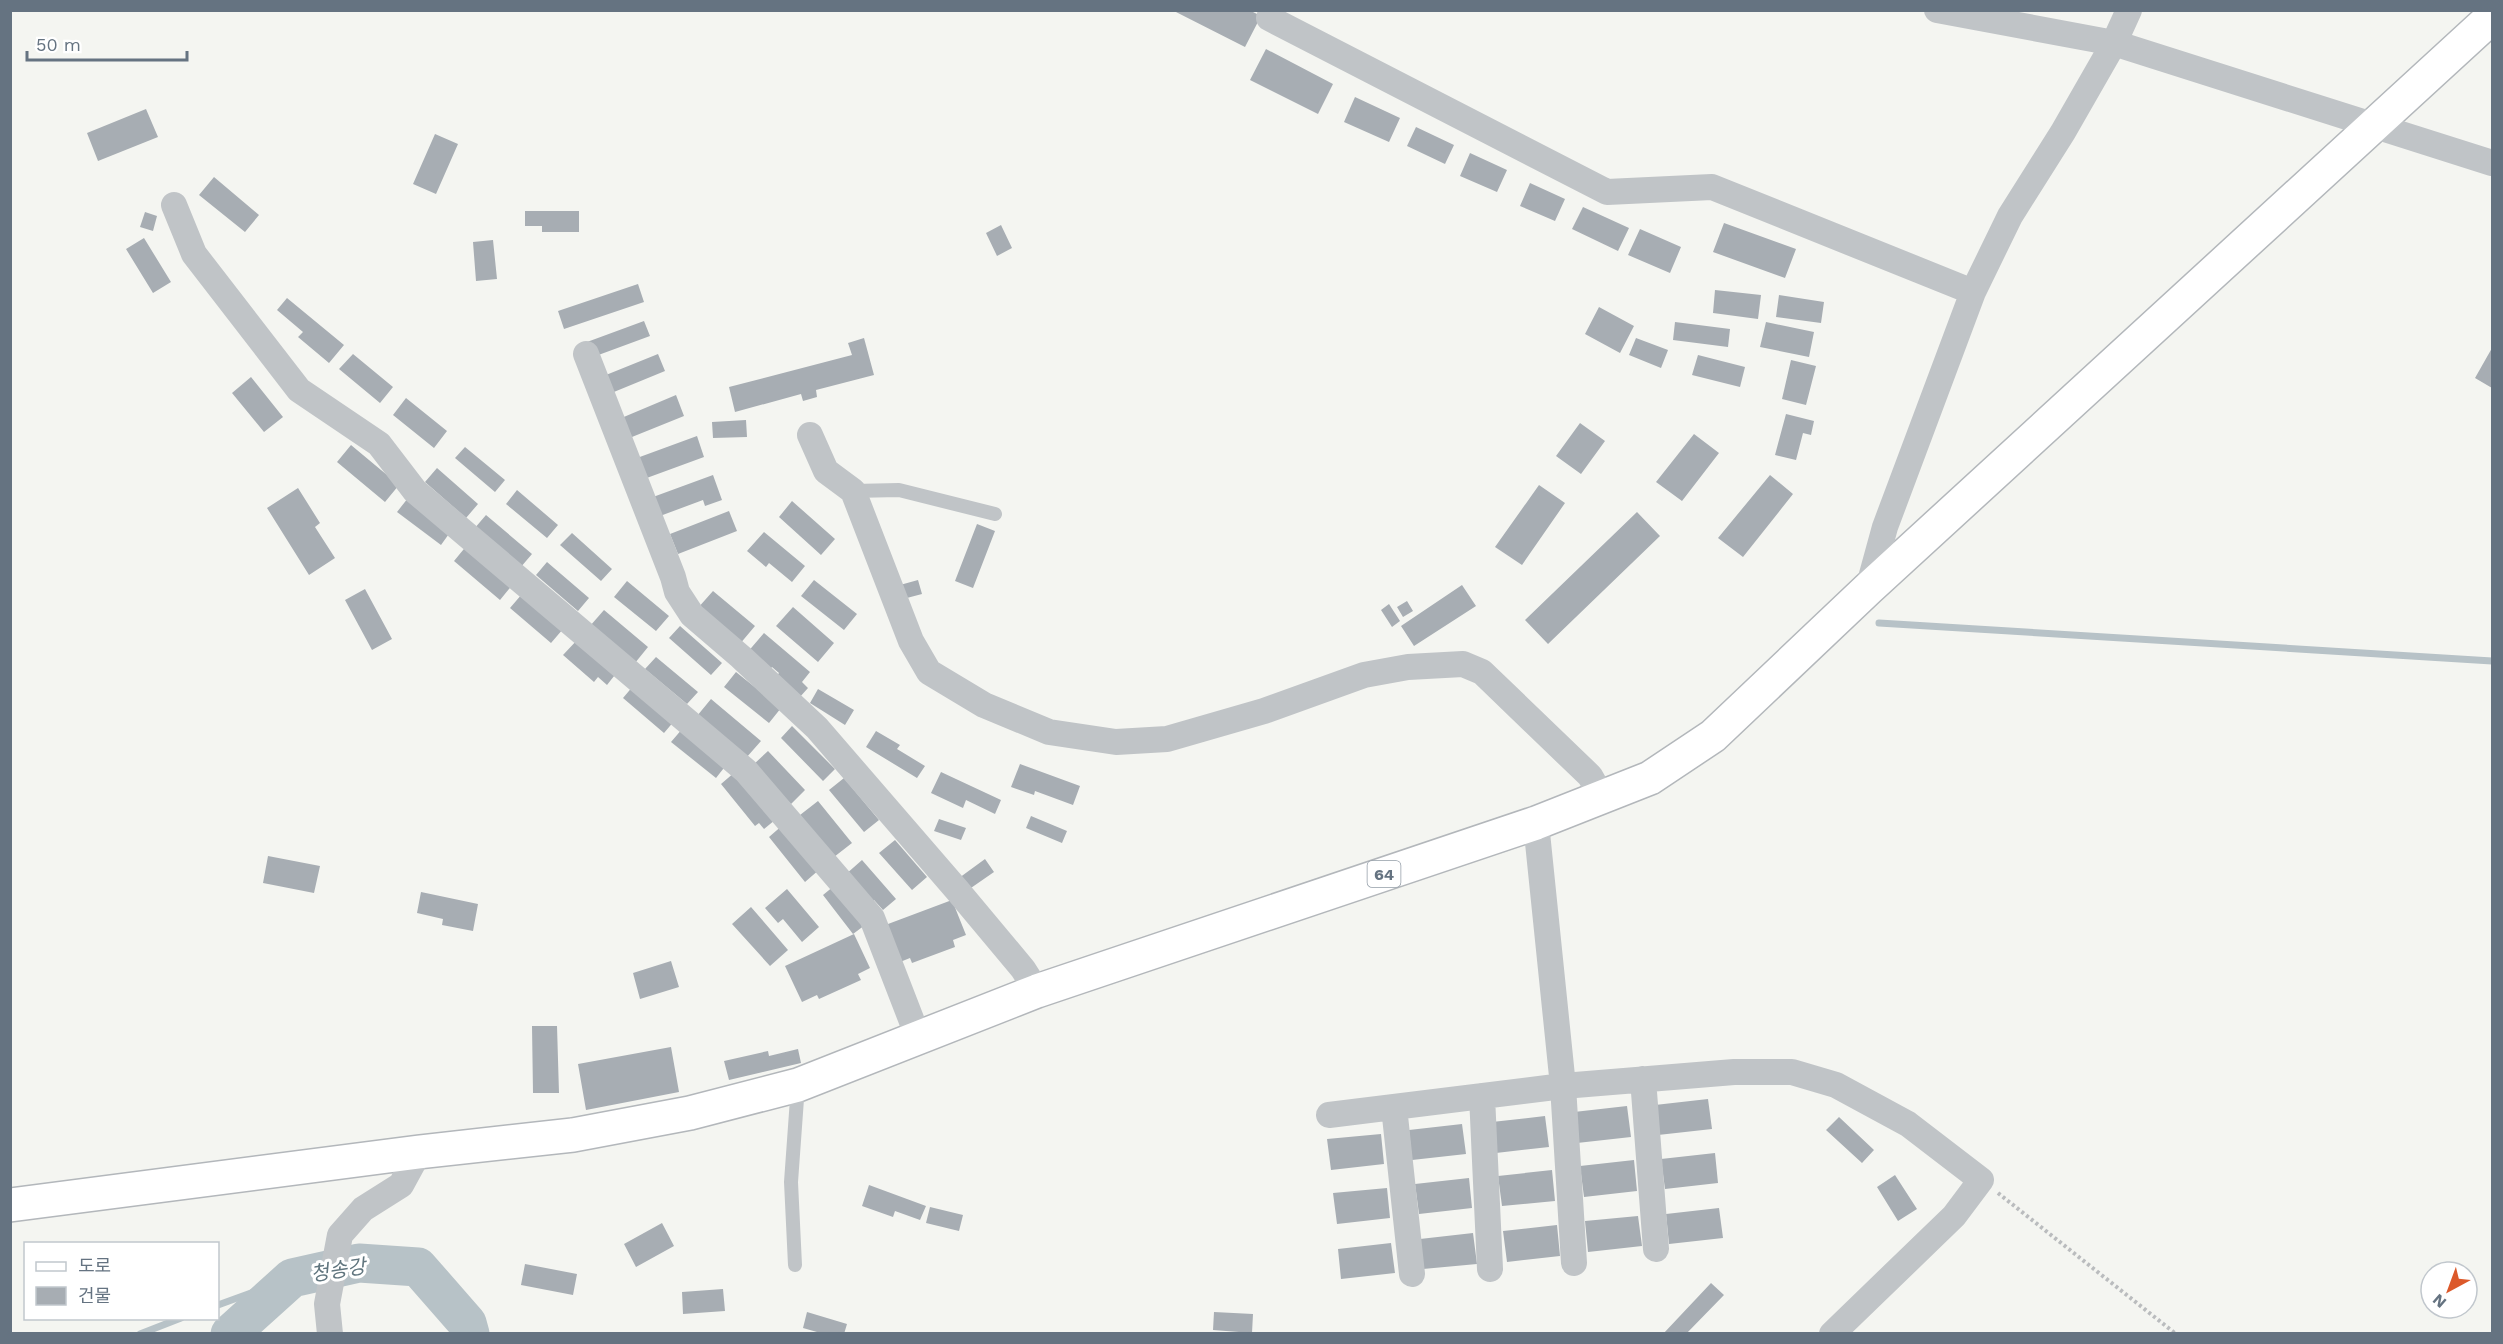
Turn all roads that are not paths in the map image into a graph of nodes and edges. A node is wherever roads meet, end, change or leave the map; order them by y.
1 (1937, 10) edge
2 (2129, 10) edge
3 (2493, 17) edge
4 (1269, 18) dead end
5 (2114, 43) junction
6 (2375, 124) junction
7 (2493, 163) edge
8 (174, 205) dead end
9 (1973, 292) junction
10 (586, 354) dead end
11 (810, 435) dead end
12 (853, 491) junction
13 (994, 514) dead end
14 (1868, 589) junction
15 (1602, 797) junction
16 (1536, 823) junction
17 (1037, 991) junction
18 (918, 1037) junction
19 (1643, 1079) junction
20 (798, 1084) junction
21 (1563, 1086) junction
22 (1482, 1096) junction
23 (1394, 1107) junction
24 (1329, 1115) dead end
25 (418, 1152) junction
26 (10, 1204) edge
27 (1656, 1249) dead end
28 (1574, 1263) dead end
29 (795, 1265) dead end
30 (1490, 1269) dead end
31 (1412, 1274) dead end
32 (328, 1333) edge
33 (1832, 1334) edge

1 - 5 street
2 - 5 street
3 - 6 main road, 64
4 - 9 street
5 - 6 street
5 - 9 street
6 - 7 street
6 - 14 main road, 64
8 - 18 street
9 - 14 street
10 - 17 street
11 - 12 street
12 - 13 lane
12 - 15 street
14 - 15 main road, 64
15 - 16 main road, 64
16 - 17 main road, 64
16 - 21 street
17 - 18 main road, 64
18 - 20 main road, 64
19 - 21 street
19 - 27 street
19 - 33 street
20 - 25 main road, 64
20 - 29 lane
21 - 22 street
21 - 28 street
22 - 23 street
22 - 30 street
23 - 24 street
23 - 31 street
25 - 26 main road, 64
25 - 32 street

